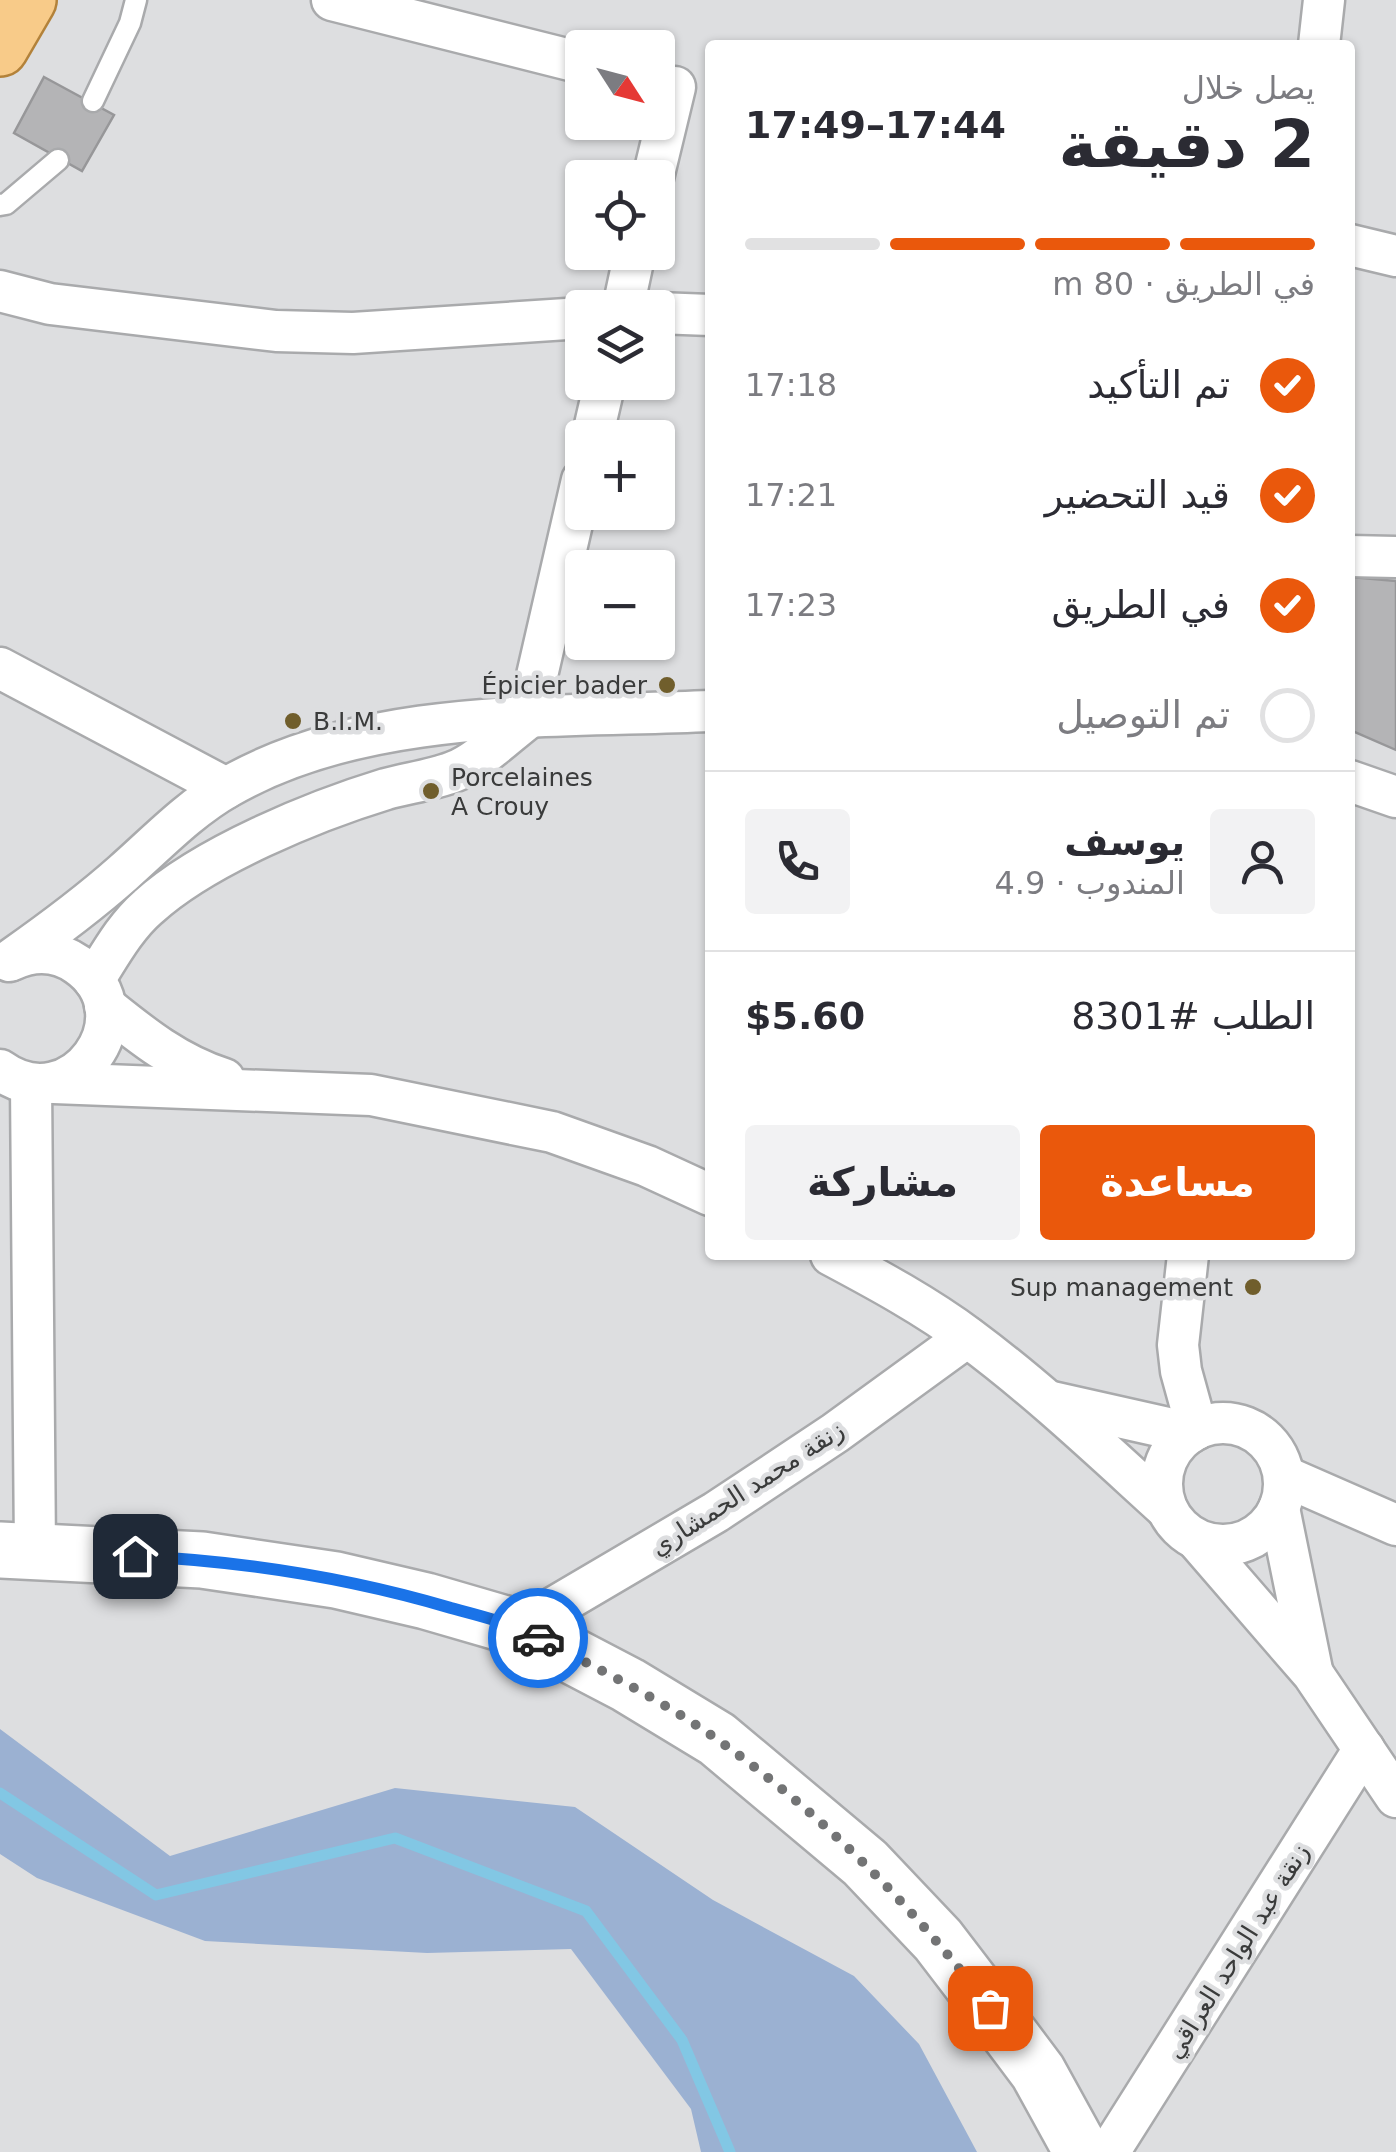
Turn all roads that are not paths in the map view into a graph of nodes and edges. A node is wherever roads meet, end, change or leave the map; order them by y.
1 (28, 0) edge
2 (136, 0) edge
3 (332, 0) edge
4 (1324, 0) edge
5 (1320, 40) edge
6 (0, 48) edge
7 (565, 59) edge
8 (681, 88) edge
9 (94, 101) dead end
10 (58, 160) dead end
11 (659, 160) edge
12 (0, 205) edge
13 (1355, 247) edge
14 (1396, 256) edge
15 (0, 291) edge
16 (675, 313) edge
17 (705, 314) edge
18 (565, 319) edge
19 (570, 530) edge
20 (1355, 556) edge
21 (1396, 557) edge
22 (0, 668) edge
23 (705, 711) edge
24 (527, 719) junction
25 (1355, 783) edge
26 (226, 788) junction
27 (1396, 798) edge
28 (5, 964) edge
29 (100, 993) junction
30 (19, 1078) edge
31 (256, 1089) junction
32 (705, 1193) edge
33 (840, 1260) edge
34 (1187, 1260) edge
35 (967, 1337) junction
36 (1048, 1401) junction
37 (1193, 1431) junction
38 (1281, 1492) junction
39 (1167, 1508) junction
40 (1396, 1525) edge
41 (1198, 1540) junction
42 (17, 1551) edge
43 (519, 1628) junction
44 (1312, 1674) junction
45 (1364, 1749) junction
46 (1396, 1797) edge
47 (1082, 2152) edge
48 (1109, 2152) edge

1 - 6 main road
2 - 9 lane
3 - 7 street
4 - 5 street
8 - 11 street
10 - 12 lane
13 - 14 street
15 - 18 street
16 - 17 street
19 - 24 street
20 - 21 street
22 - 26 street
23 - 24 street
24 - 26 street
24 - 29 street
25 - 27 street
26 - 28 street
28 - 29 street
29 - 30 street
29 - 31 street
30 - 31 street
30 - 42 street
31 - 32 street
33 - 35 street
34 - 37 street
35 - 36 street
35 - 43 street, زنقة محمد الحمشاري
36 - 37 street
36 - 39 street
37 - 38 street
37 - 39 street
38 - 40 street
38 - 41 street
38 - 44 street
39 - 41 street
41 - 44 street
42 - 43 street
43 - 47 street
44 - 45 street
45 - 46 street
45 - 48 street, زنقة عبد الواحد العراقي

